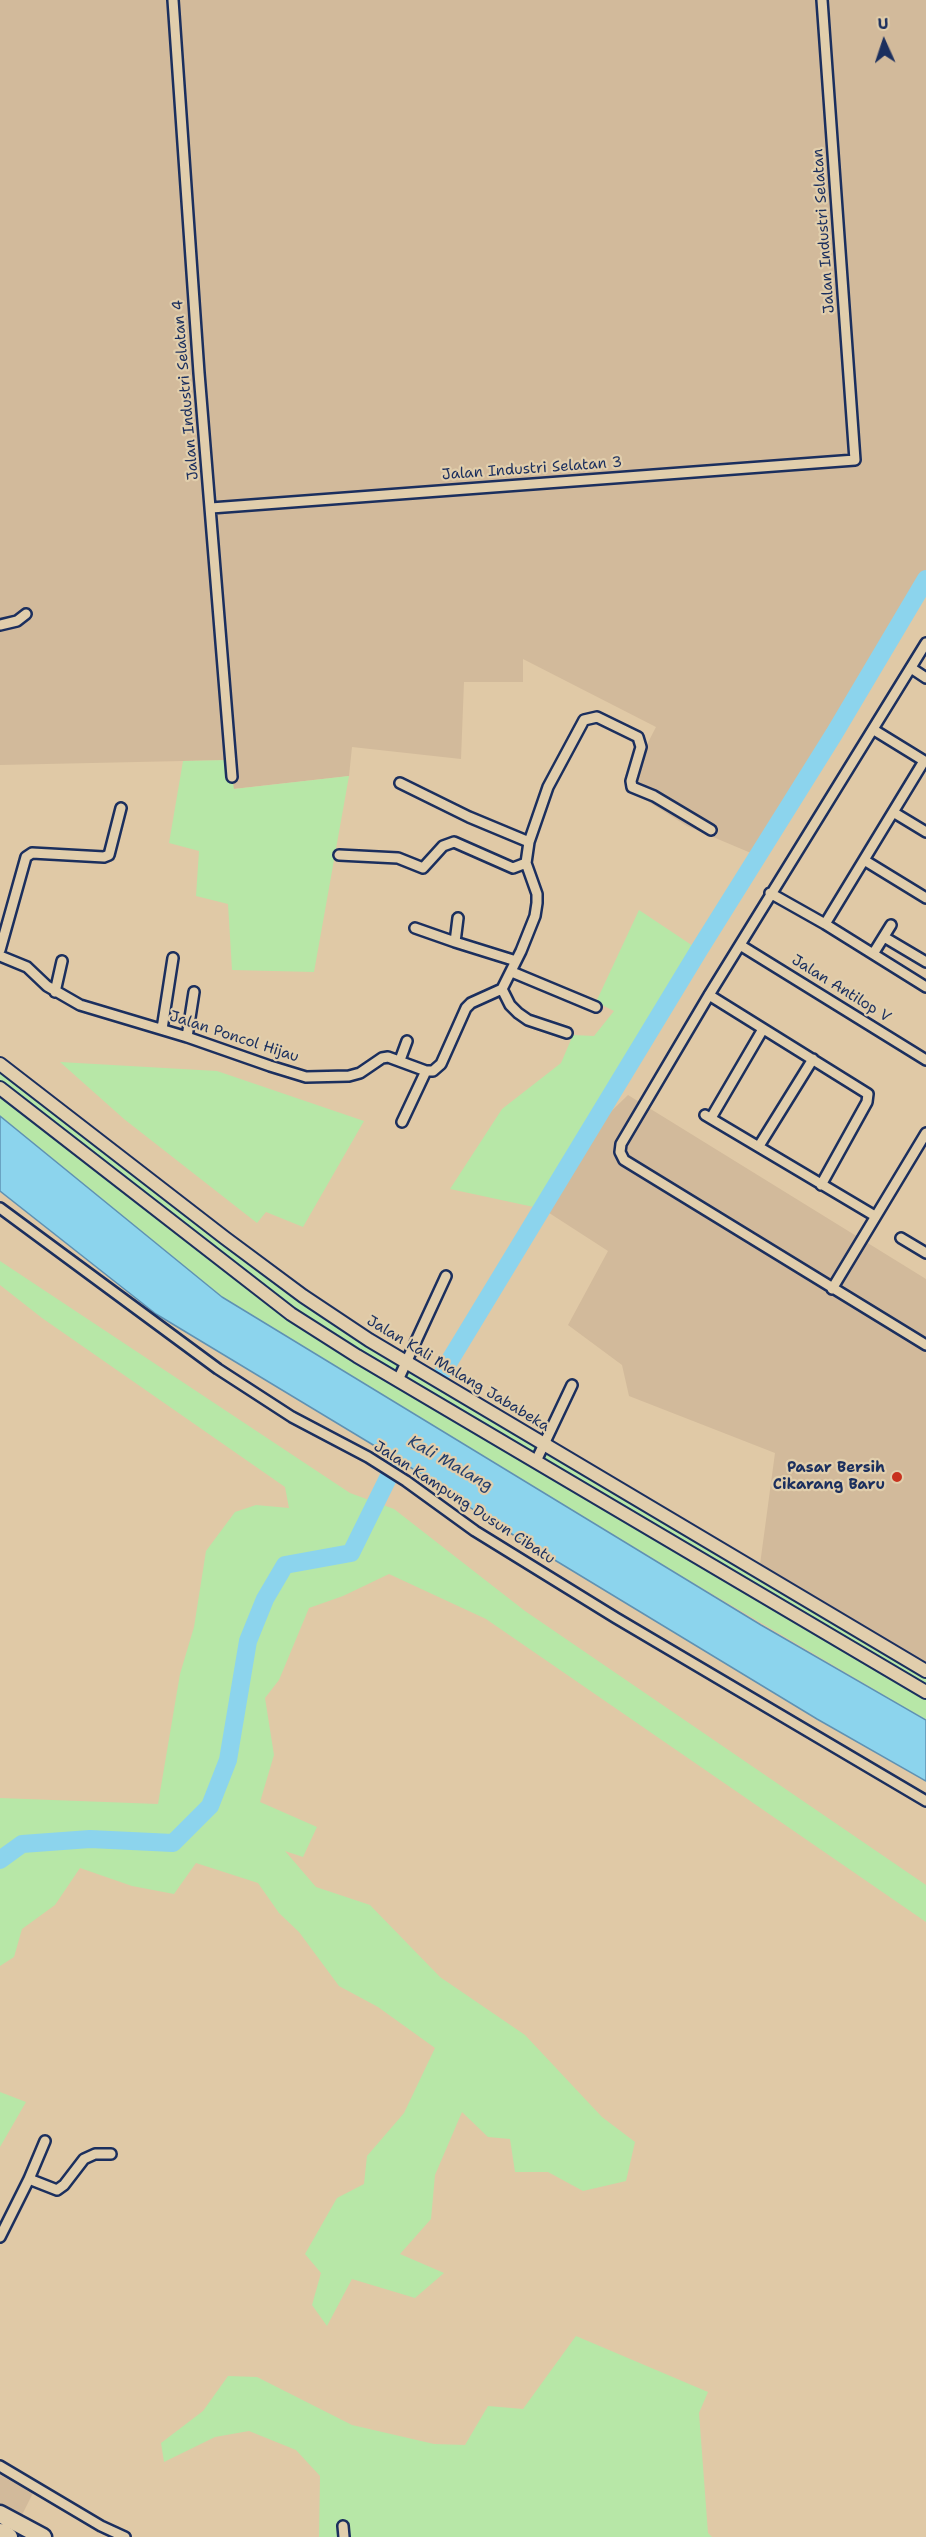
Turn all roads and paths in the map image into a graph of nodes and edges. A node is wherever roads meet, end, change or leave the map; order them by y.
1 (173, 0) edge
2 (822, 0) edge
3 (855, 460) joint
4 (211, 508) junction
5 (26, 614) dead end
6 (0, 625) edge
7 (926, 643) edge
8 (911, 668) junction
9 (926, 678) edge
10 (874, 730) junction
11 (925, 761) edge
12 (231, 777) dead end
13 (400, 783) dead end
14 (121, 808) dead end
15 (893, 812) junction
16 (711, 830) dead end
17 (926, 832) edge
18 (529, 842) junction
19 (339, 855) dead end
20 (864, 860) junction
21 (526, 863) junction
22 (770, 893) junction
23 (926, 898) edge
24 (458, 918) dead end
25 (825, 924) junction
26 (891, 925) dead end
27 (415, 928) dead end
28 (884, 937) junction
29 (455, 942) junction
30 (740, 945) junction
31 (0, 950) edge
32 (873, 954) junction
33 (0, 956) edge
34 (173, 958) dead end
35 (62, 961) dead end
36 (516, 961) junction
37 (926, 962) edge
38 (512, 972) junction
39 (926, 987) edge
40 (502, 989) junction
41 (56, 992) junction
42 (194, 992) dead end
43 (709, 994) junction
44 (596, 1007) dead end
45 (162, 1029) junction
46 (763, 1029) junction
47 (567, 1033) dead end
48 (187, 1036) junction
49 (407, 1041) dead end
50 (813, 1059) junction
51 (400, 1060) junction
52 (926, 1060) edge
53 (0, 1064) edge
54 (426, 1071) junction
55 (0, 1088) edge
56 (402, 1122) dead end
57 (926, 1132) edge
58 (759, 1146) junction
59 (108, 1149) junction
60 (97, 1164) junction
61 (820, 1185) junction
62 (0, 1208) edge
63 (875, 1216) junction
64 (901, 1238) dead end
65 (925, 1251) edge
66 (446, 1276) dead end
67 (832, 1289) junction
68 (926, 1345) edge
69 (411, 1365) junction
70 (404, 1383) junction
71 (572, 1385) dead end
72 (545, 1444) junction
73 (536, 1461) junction
74 (926, 1671) edge
75 (926, 1692) edge
76 (926, 1801) edge
77 (45, 2140) dead end
78 (111, 2154) dead end
79 (29, 2179) junction
80 (0, 2237) edge
81 (0, 2466) edge
82 (1, 2519) edge
83 (343, 2526) dead end
84 (9, 2537) edge
85 (43, 2537) edge
86 (125, 2537) edge
87 (344, 2537) edge

1 - 4 street, Jalan Industri Selatan 4
2 - 3 street, Jalan Industri Selatan
3 - 4 street, Jalan Industri Selatan 3
4 - 12 street, Jalan Industri Selatan 4
5 - 6 street
7 - 8 street
8 - 9 street
8 - 10 street
10 - 11 street
10 - 22 street
11 - 15 street
13 - 18 street
14 - 31 street
15 - 17 street
15 - 20 street
16 - 18 street
18 - 21 street
19 - 21 street
20 - 23 street
20 - 25 street
21 - 36 street
22 - 25 street
22 - 30 street
24 - 29 street
25 - 32 street
26 - 28 street
27 - 29 street
28 - 32 street
28 - 37 street
29 - 36 street
30 - 43 street
30 - 52 street, Jalan Antilop V
32 - 39 street
33 - 41 street, Jalan Poncol Hijau
34 - 45 street
35 - 41 street
36 - 38 street
38 - 40 street
38 - 44 street
40 - 47 street
40 - 54 street
41 - 45 street, Jalan Poncol Hijau
42 - 48 street
43 - 46 street
43 - 67 street
45 - 48 street, Jalan Poncol Hijau
46 - 50 street
46 - 58 street
48 - 51 street, Jalan Poncol Hijau
49 - 51 street
50 - 58 street
50 - 61 street
51 - 54 street
53 - 59 main road, Jalan Kali Malang Jababeka
54 - 56 street
55 - 60 main road
57 - 63 street
58 - 61 street
59 - 60 main road
59 - 69 main road, Jalan Kali Malang Jababeka
60 - 70 main road
61 - 63 street
62 - 76 street, Jalan Kampung Dusun Cibatu
63 - 67 street
64 - 65 street
66 - 69 street
67 - 68 street
69 - 70 street
69 - 72 main road, Jalan Kali Malang Jababeka
70 - 73 main road
71 - 72 street
72 - 73 street
72 - 74 main road, Jalan Kali Malang Jababeka
73 - 75 main road
77 - 79 street
78 - 79 street
79 - 80 street
81 - 86 street
82 - 84 highway
82 - 85 highway
83 - 87 street

